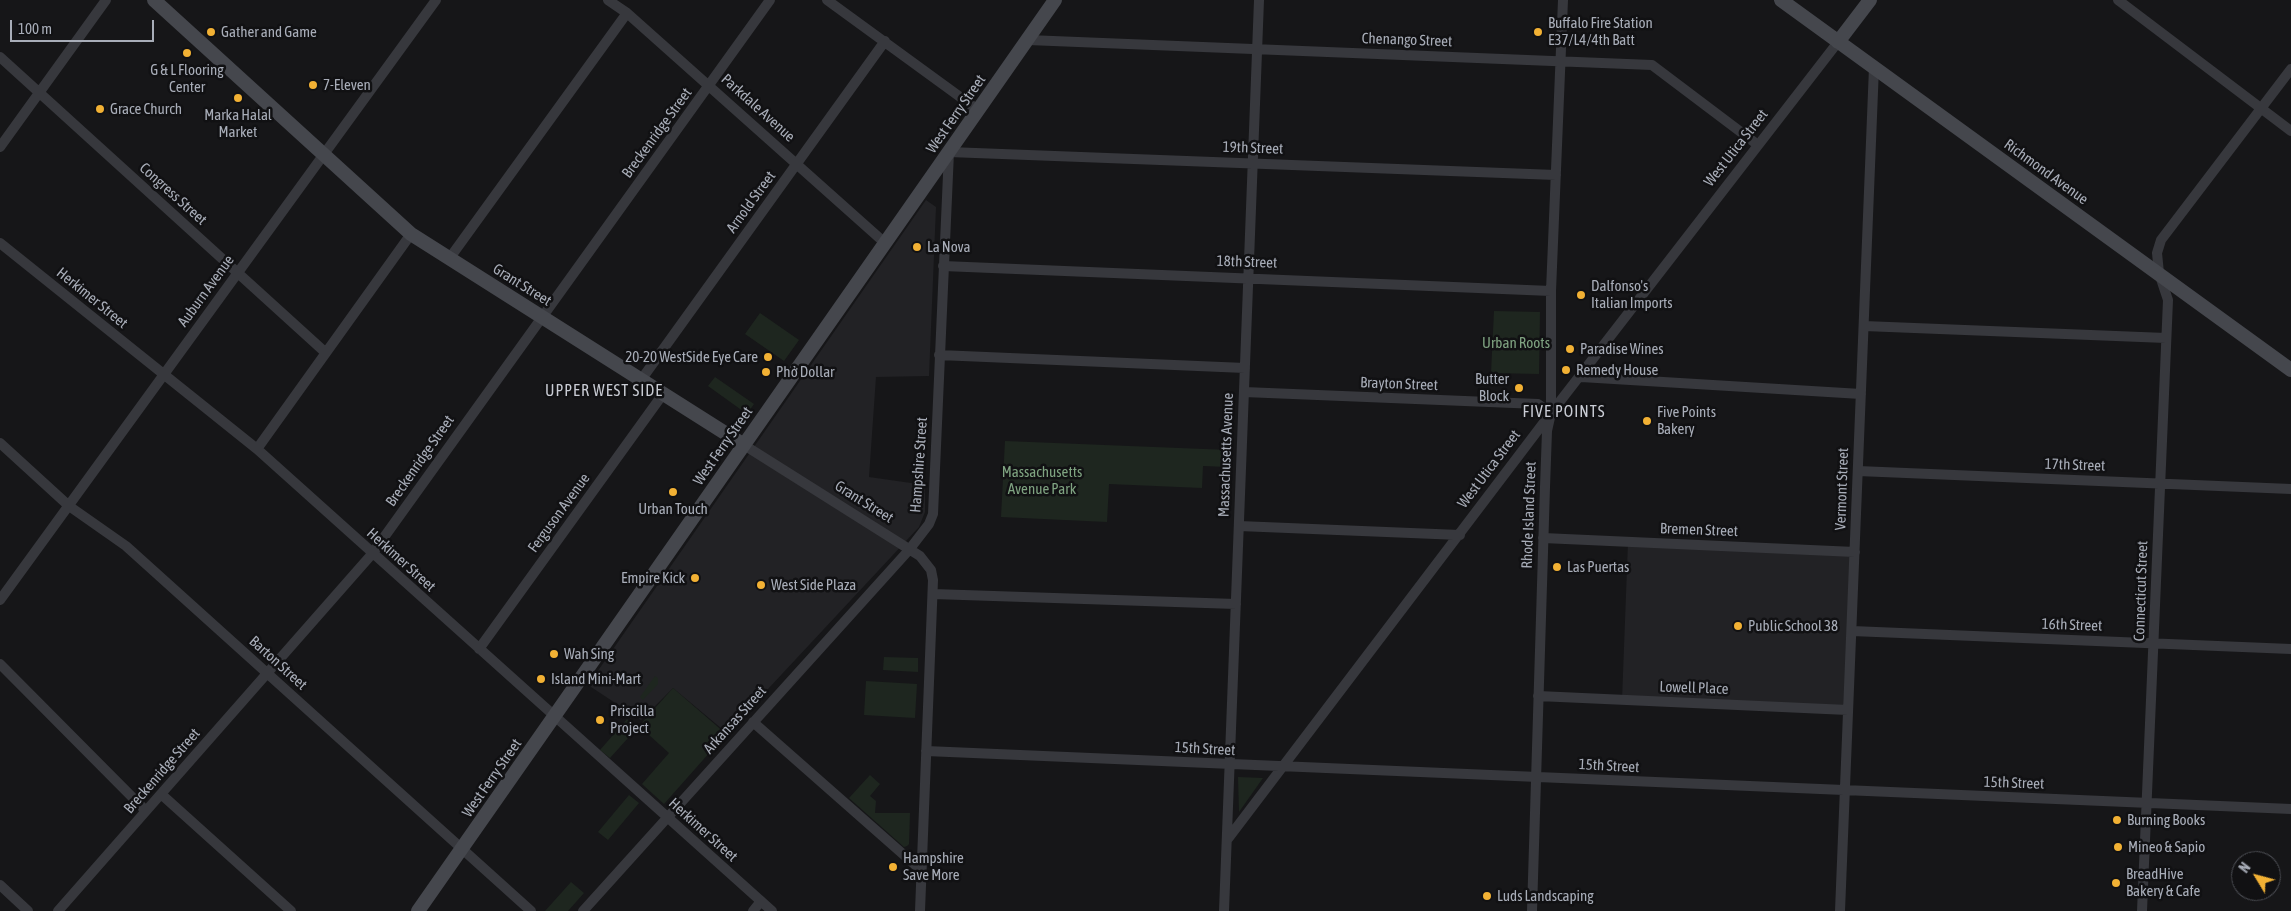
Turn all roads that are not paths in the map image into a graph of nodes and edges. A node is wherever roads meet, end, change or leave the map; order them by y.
1 (106, 0) edge
2 (154, 0) edge
3 (436, 0) edge
4 (608, 0) edge
5 (770, 0) edge
6 (827, 0) edge
7 (1055, 0) edge
8 (1259, 0) edge
9 (1563, 0) edge
10 (1781, 0) edge
11 (1870, 0) edge
12 (2118, 0) edge
13 (626, 12) junction
14 (1028, 40) junction
15 (884, 41) junction
16 (1838, 42) junction
17 (1257, 50) junction
18 (0, 57) edge
19 (1560, 61) junction
20 (1874, 68) junction
21 (2291, 69) edge
22 (710, 85) junction
23 (39, 93) junction
24 (2261, 108) junction
25 (978, 110) junction
26 (2291, 131) edge
27 (1758, 145) junction
28 (0, 147) edge
29 (949, 152) junction
30 (324, 155) junction
31 (796, 163) junction
32 (1252, 163) junction
33 (1556, 175) junction
34 (411, 234) junction
35 (885, 243) junction
36 (0, 244) edge
37 (449, 258) junction
38 (943, 266) junction
39 (238, 273) junction
40 (2159, 274) junction
41 (1248, 278) junction
42 (1551, 291) junction
43 (542, 317) junction
44 (1864, 326) junction
45 (2166, 338) junction
46 (326, 353) junction
47 (940, 355) junction
48 (1245, 368) junction
49 (2291, 370) edge
50 (164, 375) junction
51 (1581, 377) junction
52 (641, 380) junction
53 (1244, 392) junction
54 (663, 394) junction
55 (1861, 394) junction
56 (1551, 413) junction
57 (0, 443) edge
58 (744, 445) junction
59 (257, 449) junction
60 (1858, 471) junction
61 (2160, 484) junction
62 (2291, 489) edge
63 (69, 506) junction
64 (1239, 526) junction
65 (1460, 534) junction
66 (1543, 538) junction
67 (908, 550) junction
68 (1855, 552) junction
69 (372, 554) junction
70 (933, 594) junction
71 (0, 600) edge
72 (1236, 604) junction
73 (1852, 631) junction
74 (2154, 643) junction
75 (479, 649) junction
76 (2291, 649) edge
77 (0, 664) edge
78 (267, 673) junction
79 (1538, 696) junction
80 (1848, 710) junction
81 (554, 717) junction
82 (754, 722) junction
83 (926, 751) junction
84 (1230, 765) junction
85 (1282, 767) junction
86 (1535, 777) junction
87 (1845, 791) junction
88 (161, 794) junction
89 (2147, 803) junction
90 (2291, 809) edge
91 (146, 811) junction
92 (667, 818) junction
93 (1227, 840) junction
94 (462, 849) junction
95 (922, 870) junction
96 (0, 885) edge
97 (761, 901) junction
98 (28, 911) edge
99 (58, 911) edge
100 (291, 911) edge
101 (418, 911) edge
102 (531, 911) edge
103 (583, 911) edge
104 (753, 911) edge
105 (772, 911) edge
106 (920, 911) edge
107 (1224, 911) edge
108 (1532, 911) edge
109 (1840, 911) edge
110 (2142, 911) edge

1 - 23 street
2 - 30 street, Grant Street
3 - 30 street, Auburn Avenue
4 - 13 street, Parkdale Avenue
5 - 22 street, Breckenridge Street
6 - 15 street
7 - 14 street, West Ferry Street
8 - 17 street, Massachusetts Avenue
9 - 19 street, Rhode Island Street
10 - 16 street, Richmond Avenue
11 - 16 street, West Utica Street
12 - 24 street
13 - 22 street, Parkdale Avenue
13 - 37 street
14 - 17 street, Chenango Street
14 - 25 street, West Ferry Street
15 - 25 street
15 - 31 street, Arnold Street
16 - 20 street, Richmond Avenue
16 - 27 street, West Utica Street
17 - 19 street, Chenango Street
17 - 32 street, Massachusetts Avenue
18 - 23 street, Congress Street
19 - 27 street, Chenango Street
19 - 33 street, Rhode Island Street
20 - 40 street, Richmond Avenue
20 - 44 street, Vermont Street
21 - 24 street, Connecticut Street
22 - 31 street, Parkdale Avenue
22 - 43 street, Breckenridge Street
23 - 28 street
23 - 39 street, Congress Street
24 - 26 street
24 - 40 street, Connecticut Street
25 - 29 street, West Ferry Street
27 - 51 street, West Utica Street
29 - 32 street, 19th Street
29 - 35 street, West Ferry Street
29 - 38 street, Hampshire Street
30 - 34 street, Grant Street
30 - 39 street, Auburn Avenue
31 - 35 street, Parkdale Avenue
31 - 52 street, Arnold Street
32 - 33 street, 19th Street
32 - 41 street, Massachusetts Avenue
33 - 42 street, Rhode Island Street
34 - 37 street, Grant Street
34 - 46 street
35 - 58 street, West Ferry Street
36 - 50 street, Herkimer Street
37 - 43 street, Grant Street
38 - 41 street, 18th Street
38 - 47 street, Hampshire Street
39 - 46 street, Congress Street
39 - 50 street, Auburn Avenue
40 - 45 street, Connecticut Street
40 - 49 street, Richmond Avenue
41 - 42 street, 18th Street
41 - 48 street, Massachusetts Avenue
42 - 56 street, Rhode Island Street
43 - 52 street, Grant Street
43 - 69 street, Breckenridge Street
44 - 45 street
44 - 55 street, Vermont Street
45 - 61 street, Connecticut Street
46 - 59 street
47 - 48 street
47 - 67 street, Hampshire Street
48 - 53 street, Massachusetts Avenue
50 - 59 street, Herkimer Street
50 - 63 street, Auburn Avenue
51 - 55 street
51 - 56 street, West Utica Street
52 - 54 street, Grant Street
53 - 56 street, Brayton Street
53 - 64 street, Massachusetts Avenue
54 - 58 street, Grant Street
54 - 75 street, Ferguson Avenue
55 - 60 street, Vermont Street
56 - 65 street, West Utica Street
56 - 66 street, Rhode Island Street
57 - 63 street, Barton Street
58 - 67 street, Grant Street
58 - 81 street, West Ferry Street
59 - 69 street, Herkimer Street
60 - 61 street, 17th Street
60 - 68 street, Vermont Street
61 - 62 street, 17th Street
61 - 74 street, Connecticut Street
63 - 71 street, Auburn Avenue
63 - 78 street, Barton Street
64 - 65 street
64 - 72 street, Massachusetts Avenue
65 - 85 street, West Utica Street
66 - 68 street, Bremen Street
66 - 79 street, Rhode Island Street
67 - 70 street
67 - 82 street, Arkansas Street
68 - 73 street, Vermont Street
69 - 75 street, Herkimer Street
69 - 78 street, Breckenridge Street
70 - 72 street
70 - 83 street
72 - 84 street, Massachusetts Avenue
73 - 74 street, 16th Street
73 - 80 street, Vermont Street
74 - 76 street, 16th Street
74 - 89 street, Connecticut Street
75 - 81 street, Herkimer Street
77 - 91 street
78 - 88 street, Breckenridge Street
78 - 94 street, Barton Street
79 - 80 street, Lowell Place
79 - 86 street, Rhode Island Street
80 - 87 street, Vermont Street
81 - 92 street, Herkimer Street
81 - 94 street, West Ferry Street
82 - 92 street, Arkansas Street
82 - 95 street
83 - 84 street, 15th Street
83 - 95 street
84 - 85 street, 15th Street
84 - 93 street, Massachusetts Avenue
85 - 86 street, 15th Street
85 - 93 street, West Utica Street
86 - 87 street, 15th Street
86 - 108 street, Rhode Island Street
87 - 89 street, 15th Street
87 - 109 street, Vermont Street
88 - 91 street, Breckenridge Street
88 - 100 street
89 - 90 street, 15th Street
89 - 110 street, Connecticut Street
91 - 99 street, Breckenridge Street
92 - 97 street, Herkimer Street
92 - 103 street, Arkansas Street
93 - 107 street, Massachusetts Avenue
94 - 101 street, West Ferry Street
94 - 102 street, Barton Street
95 - 106 street
96 - 98 street
97 - 104 street
97 - 105 street, Herkimer Street

